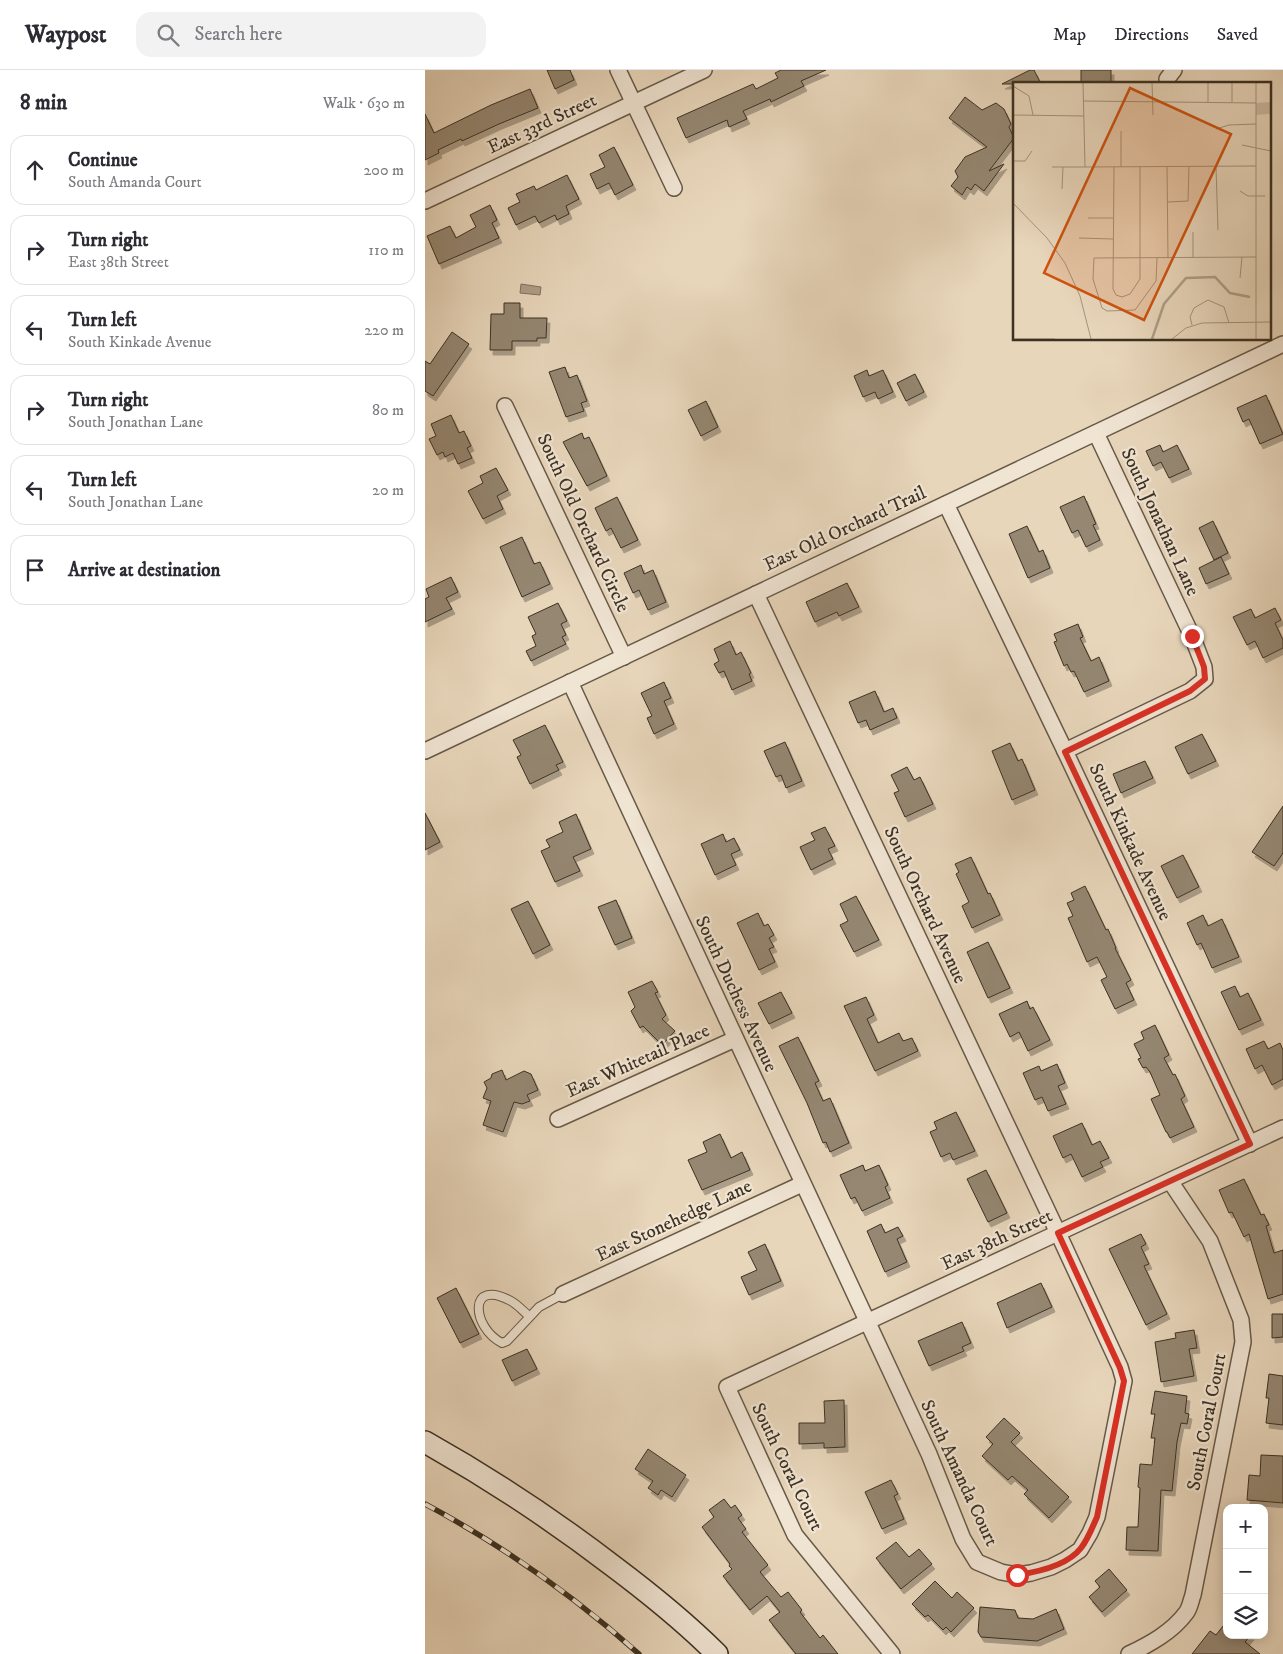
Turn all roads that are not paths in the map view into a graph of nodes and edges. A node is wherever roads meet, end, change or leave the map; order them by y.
1 (618, 70) edge
2 (704, 70) edge
3 (634, 103) junction
4 (674, 188) dead end
5 (425, 201) edge
6 (1283, 344) edge
7 (505, 406) dead end
8 (1095, 433) junction
9 (946, 504) junction
10 (756, 594) junction
11 (624, 656) junction
12 (570, 682) junction
13 (425, 751) edge
14 (1065, 752) junction
15 (735, 1039) junction
16 (558, 1119) dead end
17 (1283, 1128) edge
18 (1250, 1144) junction
19 (1170, 1182) junction
20 (802, 1184) junction
21 (1058, 1233) junction
22 (563, 1294) joint
23 (529, 1316) junction
24 (867, 1322) junction
25 (727, 1387) joint
26 (425, 1442) edge
27 (717, 1654) edge
28 (892, 1654) edge
29 (1129, 1654) edge

1 - 3 street
2 - 3 street, East 33rd Street
3 - 4 street
3 - 5 street, East 33rd Street
6 - 8 street, East Old Orchard Trail
7 - 11 street, South Old Orchard Circle
8 - 9 street, East Old Orchard Trail
8 - 14 street, South Jonathan Lane
9 - 10 street, East Old Orchard Trail
9 - 14 street, South Kinkade Avenue
10 - 11 street, East Old Orchard Trail
10 - 21 street, South Orchard Avenue
11 - 12 street, East Old Orchard Trail
12 - 13 street, East Old Orchard Trail
12 - 15 street, South Duchess Avenue
14 - 18 street, South Kinkade Avenue
15 - 16 street, East Whitetail Place
15 - 20 street, South Duchess Avenue
17 - 18 street, East 38th Street
18 - 19 street, East 38th Street
19 - 21 street, East 38th Street
19 - 29 street, South Coral Court
20 - 22 street, East Stonehedge Lane
20 - 24 street, South Duchess Avenue
21 - 24 street, East 38th Street
21 - 24 street, South Amanda Court
22 - 23 lane
23 - 23 lane
24 - 25 street, East 38th Street
25 - 28 street, South Coral Court
26 - 27 main road

